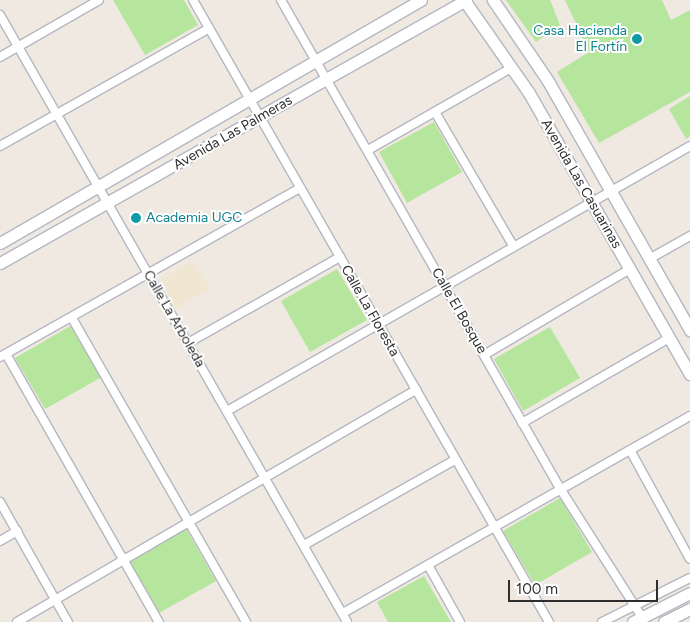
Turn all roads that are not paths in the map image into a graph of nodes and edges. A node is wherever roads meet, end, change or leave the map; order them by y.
1 (99, 0) edge
2 (193, 0) edge
3 (282, 0) edge
4 (421, 0) edge
5 (465, 0) edge
6 (493, 0) edge
7 (0, 15) edge
8 (209, 28) junction
9 (18, 46) junction
10 (0, 57) edge
11 (316, 60) junction
12 (511, 68) junction
13 (327, 79) junction
14 (249, 98) junction
15 (436, 112) junction
16 (56, 113) junction
17 (260, 118) junction
18 (0, 146) edge
19 (690, 146) edge
20 (368, 150) junction
21 (97, 185) junction
22 (300, 188) junction
23 (610, 191) junction
24 (591, 202) junction
25 (108, 204) junction
26 (690, 236) edge
27 (0, 243) edge
28 (514, 247) junction
29 (340, 257) junction
30 (649, 258) junction
31 (0, 263) edge
32 (630, 269) junction
33 (148, 274) junction
34 (445, 286) junction
35 (72, 318) junction
36 (378, 324) junction
37 (690, 330) edge
38 (669, 338) junction
39 (188, 343) junction
40 (484, 355) junction
41 (3, 356) edge
42 (690, 374) edge
43 (416, 390) junction
44 (227, 410) junction
45 (690, 416) edge
46 (522, 423) junction
47 (630, 450) junction
48 (455, 460) junction
49 (265, 478) junction
50 (560, 490) junction
51 (0, 502) edge
52 (189, 522) junction
53 (494, 528) junction
54 (16, 532) junction
55 (0, 541) edge
56 (304, 545) junction
57 (690, 559) edge
58 (123, 560) junction
59 (428, 565) junction
60 (690, 578) edge
61 (690, 594) edge
62 (55, 600) junction
63 (635, 606) junction
64 (690, 608) edge
65 (343, 613) junction
66 (638, 620) edge
67 (669, 621) edge
68 (17, 622) edge
69 (68, 622) edge
70 (159, 622) edge
71 (246, 622) edge
72 (348, 622) edge
73 (460, 622) edge
74 (549, 622) edge
75 (602, 622) edge

1 - 9 street
2 - 8 street, Calle La Floresta
3 - 11 street, Calle El Bosque
4 - 11 street, Avenida Las Palmeras
5 - 12 street, Avenida Las Casuarinas
5 - 13 street, Avenida Las Palmeras
6 - 23 street, Avenida Las Casuarinas
7 - 9 street, Calle La Arboleda
8 - 14 street, Calle La Floresta
8 - 16 street
9 - 10 street
9 - 16 street, Calle La Arboleda
11 - 13 street, Calle El Bosque
11 - 14 street, Avenida Las Palmeras
12 - 15 street
12 - 24 street, Avenida Las Casuarinas
13 - 17 street, Avenida Las Palmeras
13 - 20 street, Calle El Bosque
14 - 17 street, Calle La Floresta
14 - 21 street, Avenida Las Palmeras
15 - 20 street
15 - 28 street
16 - 18 street
16 - 21 street, Calle La Arboleda
17 - 22 street, Calle La Floresta
17 - 25 street, Avenida Las Palmeras
19 - 23 street
20 - 34 street, Calle El Bosque
21 - 25 street, Calle La Arboleda
21 - 27 street, Avenida Las Palmeras
22 - 29 street, Calle La Floresta
22 - 33 street
23 - 24 street
23 - 30 street, Avenida Las Casuarinas
24 - 28 street
24 - 32 street, Avenida Las Casuarinas
25 - 31 street, Avenida Las Palmeras
25 - 33 street, Calle La Arboleda
26 - 30 street
28 - 34 street
29 - 36 street, Calle La Floresta
29 - 39 street
30 - 37 street, Avenida Las Casuarinas
32 - 38 street, Avenida Las Casuarinas
32 - 40 street
33 - 35 street
33 - 39 street, Calle La Arboleda
34 - 36 street
34 - 40 street, Calle El Bosque
35 - 41 street
35 - 52 street
36 - 43 street, Calle La Floresta
36 - 44 street
38 - 42 street, Avenida Las Casuarinas
38 - 46 street
39 - 44 street, Calle La Arboleda
40 - 46 street, Calle El Bosque
41 - 58 street
43 - 48 street, Calle La Floresta
43 - 49 street
44 - 49 street, Calle La Arboleda
45 - 47 street
46 - 50 street, Calle El Bosque
47 - 50 street
47 - 57 street
48 - 53 street, Calle La Floresta
48 - 56 street
49 - 52 street
49 - 56 street, Calle La Arboleda
50 - 53 street
50 - 63 street, Calle El Bosque
51 - 54 street
52 - 58 street
52 - 71 street
53 - 59 street
53 - 74 street, Calle La Floresta
54 - 55 street
54 - 62 street
56 - 65 street, Calle La Arboleda
58 - 62 street
58 - 70 street
59 - 65 street
59 - 73 street
60 - 63 street
61 - 66 street
62 - 68 street
62 - 69 street
63 - 66 street, Calle El Bosque
63 - 75 street
64 - 67 street
65 - 72 street, Calle La Arboleda

